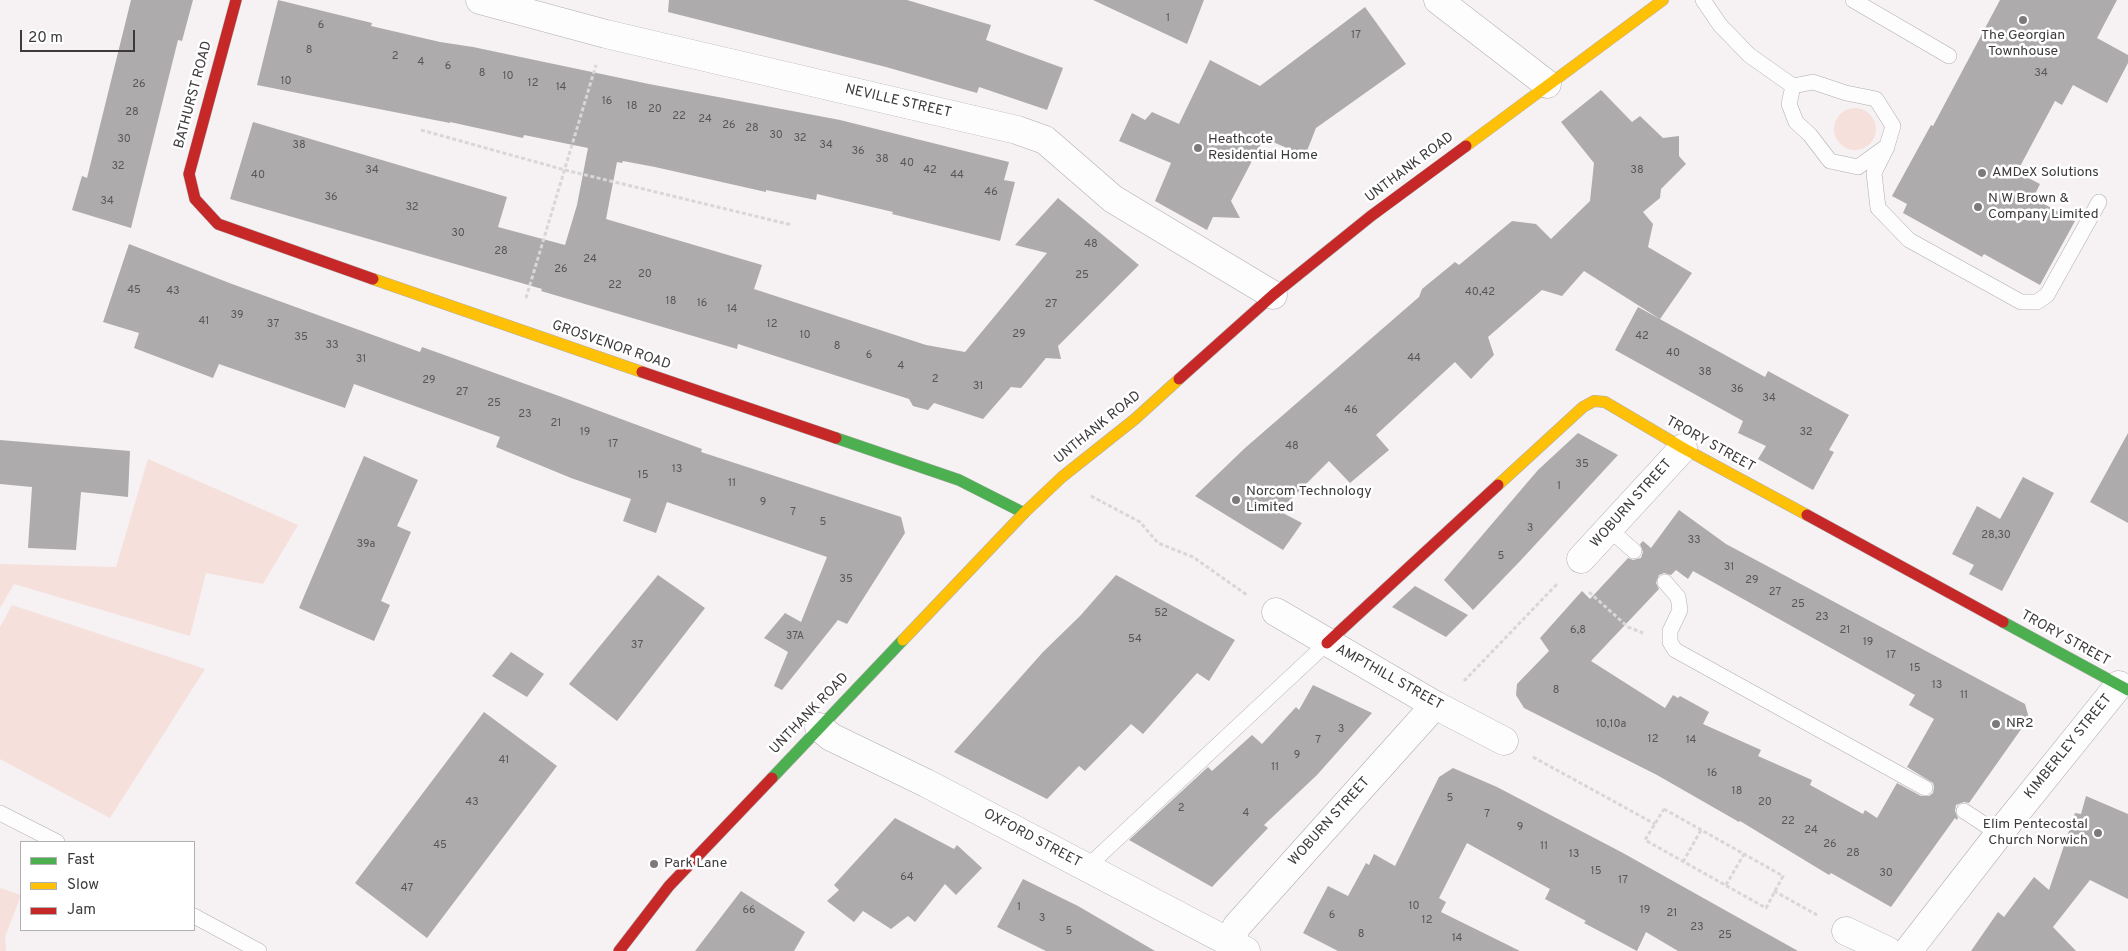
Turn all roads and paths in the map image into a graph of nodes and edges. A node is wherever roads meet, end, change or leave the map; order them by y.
1 (236, 0) edge
2 (480, 0) edge
3 (1438, 0) edge
4 (1663, 0) edge
5 (1702, 0) edge
6 (1862, 2) edge
7 (606, 34) junction
8 (1949, 56) dead end
9 (1547, 84) junction
10 (1793, 86) junction
11 (421, 130) dead end
12 (1887, 146) junction
13 (565, 170) junction
14 (195, 199) joint
15 (2099, 202) dead end
16 (792, 225) dead end
17 (1273, 295) junction
18 (514, 329) junction
19 (1683, 448) junction
20 (1062, 477) junction
21 (1024, 513) junction
22 (1609, 528) junction
23 (1634, 551) dead end
24 (1575, 566) junction
25 (1665, 582) dead end
26 (1276, 612) joint
27 (1670, 642) junction
28 (1327, 643) junction
29 (2123, 688) edge
30 (1435, 705) junction
31 (819, 727) junction
32 (1504, 741) joint
33 (1925, 788) dead end
34 (1964, 811) dead end
35 (0, 813) edge
36 (1655, 824) junction
37 (1702, 830) junction
38 (1999, 834) junction
39 (54, 841) edge
40 (1744, 854) junction
41 (1683, 862) junction
42 (1086, 868) junction
43 (1726, 886) junction
44 (1774, 892) junction
45 (195, 917) edge
46 (1846, 930) joint
47 (1237, 947) edge
48 (259, 951) edge
49 (619, 951) edge
50 (1888, 951) edge
51 (1908, 951) edge

1 - 14 street, BATHURST ROAD
2 - 7 street, NEVILLE STREET
3 - 9 street
4 - 9 street, UNTHANK ROAD
5 - 10 lane
6 - 8 lane
7 - 13 path
7 - 17 street, NEVILLE STREET
9 - 17 street, UNTHANK ROAD
10 - 12 lane
10 - 12 lane
11 - 13 path
12 - 15 lane
13 - 16 path
13 - 18 path
14 - 18 street, GROSVENOR ROAD
17 - 20 street, UNTHANK ROAD
18 - 21 street, GROSVENOR ROAD
19 - 22 street, WOBURN STREET
19 - 28 street, TRORY STREET
19 - 29 street, TRORY STREET
20 - 21 street, UNTHANK ROAD
20 - 26 path
21 - 31 street, UNTHANK ROAD
22 - 23 lane
22 - 24 street, WOBURN STREET
24 - 27 path
24 - 30 path
25 - 27 lane
26 - 28 street, AMPTHILL STREET
27 - 33 lane
28 - 30 street, AMPTHILL STREET
28 - 42 lane
29 - 38 street, KIMBERLEY STREET
30 - 32 street, AMPTHILL STREET
30 - 47 street, WOBURN STREET
31 - 42 street, OXFORD STREET
31 - 49 street, UNTHANK ROAD
32 - 36 path
34 - 38 lane
35 - 39 lane
36 - 37 path
36 - 41 path
37 - 40 path
37 - 41 path
38 - 51 street, KIMBERLEY STREET
40 - 43 path
40 - 44 path
41 - 43 path
42 - 47 street, OXFORD STREET
43 - 44 path
44 - 46 path
45 - 48 lane
46 - 50 street

